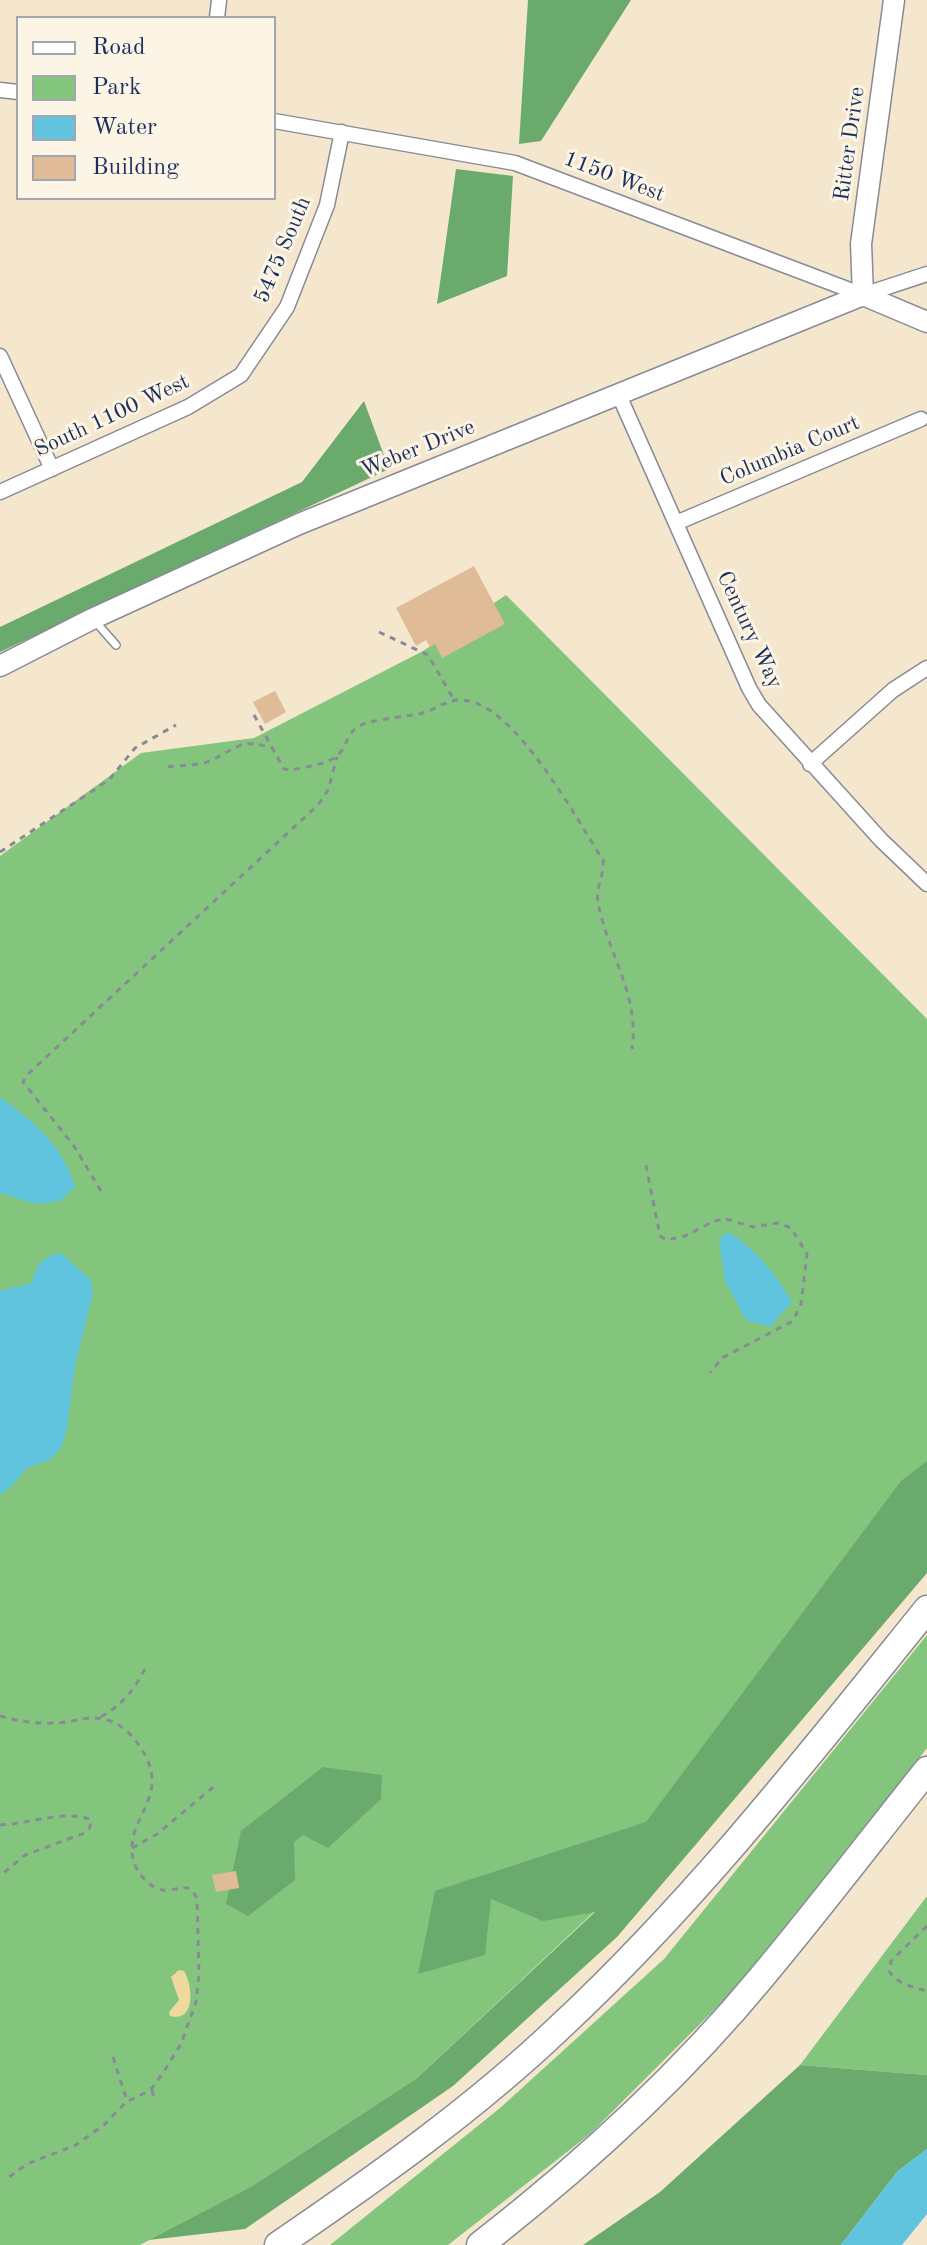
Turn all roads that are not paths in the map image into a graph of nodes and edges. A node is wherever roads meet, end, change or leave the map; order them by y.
1 (894, 0) edge
2 (276, 121) edge
3 (342, 132) junction
4 (927, 274) edge
5 (863, 295) junction
6 (927, 322) edge
7 (0, 356) edge
8 (241, 375) joint
9 (618, 393) junction
10 (921, 419) dead end
11 (52, 469) junction
12 (0, 492) edge
13 (676, 523) junction
14 (96, 622) junction
15 (116, 645) dead end
16 (0, 666) edge
17 (927, 668) edge
18 (810, 764) junction
19 (927, 884) edge
20 (927, 1609) edge
21 (927, 1770) edge
22 (278, 2245) edge
23 (480, 2245) edge

1 - 5 street, Ritter Drive
2 - 3 street, 1150 West
3 - 5 street, 1150 West
3 - 8 street, 5475 South
4 - 5 street
5 - 6 street
5 - 9 street, Weber Drive
7 - 11 street
8 - 11 street, South 1100 West
9 - 13 street, Century Way
9 - 14 street, Weber Drive
10 - 13 street, Columbia Court
11 - 12 street, South 1100 West
13 - 18 street, Century Way
14 - 15 lane
14 - 16 street, Weber Drive
17 - 18 street
18 - 19 street, Century Way
20 - 22 highway
21 - 23 highway

